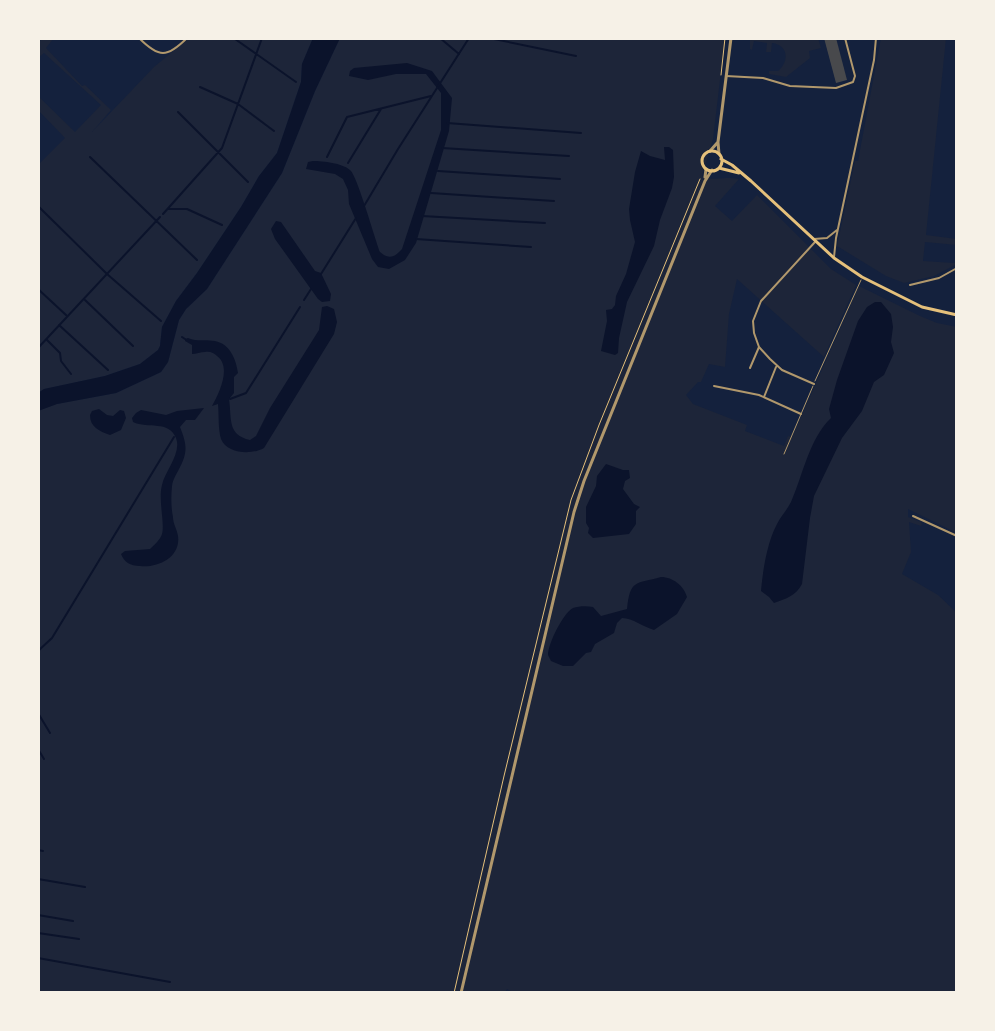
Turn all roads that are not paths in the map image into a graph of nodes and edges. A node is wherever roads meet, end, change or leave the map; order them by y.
1 (139, 38) edge
2 (187, 38) edge
3 (731, 38) edge
4 (845, 38) edge
5 (876, 38) edge
6 (726, 76) junction
7 (718, 142) junction
8 (710, 151) junction
9 (719, 154) junction
10 (721, 159) junction
11 (718, 168) junction
12 (706, 169) junction
13 (712, 170) junction
14 (743, 174) junction
15 (705, 181) junction
16 (838, 229) junction
17 (815, 240) junction
18 (834, 258) junction
19 (957, 268) edge
20 (862, 277) junction
21 (910, 285) dead end
22 (957, 315) edge
23 (759, 347) junction
24 (777, 366) junction
25 (750, 368) dead end
26 (814, 384) junction
27 (714, 386) dead end
28 (764, 397) junction
29 (801, 414) junction
30 (784, 454) dead end
31 (913, 516) dead end
32 (957, 536) edge
33 (461, 993) edge

1 - 2 street
3 - 6 street
4 - 6 street
5 - 16 street
6 - 7 street
7 - 8 street
7 - 9 street
8 - 9 main road
8 - 12 main road
9 - 10 main road
10 - 11 main road
10 - 14 main road
11 - 13 main road
11 - 14 main road
12 - 13 main road
12 - 15 street
13 - 15 street
14 - 17 main road
15 - 33 street
16 - 17 street
16 - 18 street
17 - 18 main road
17 - 23 street
18 - 20 main road
19 - 21 street
20 - 22 main road
20 - 26 lane
23 - 24 street
23 - 25 street
24 - 26 street
24 - 28 street
26 - 29 lane
27 - 28 street
28 - 29 street
29 - 30 lane
31 - 32 street

